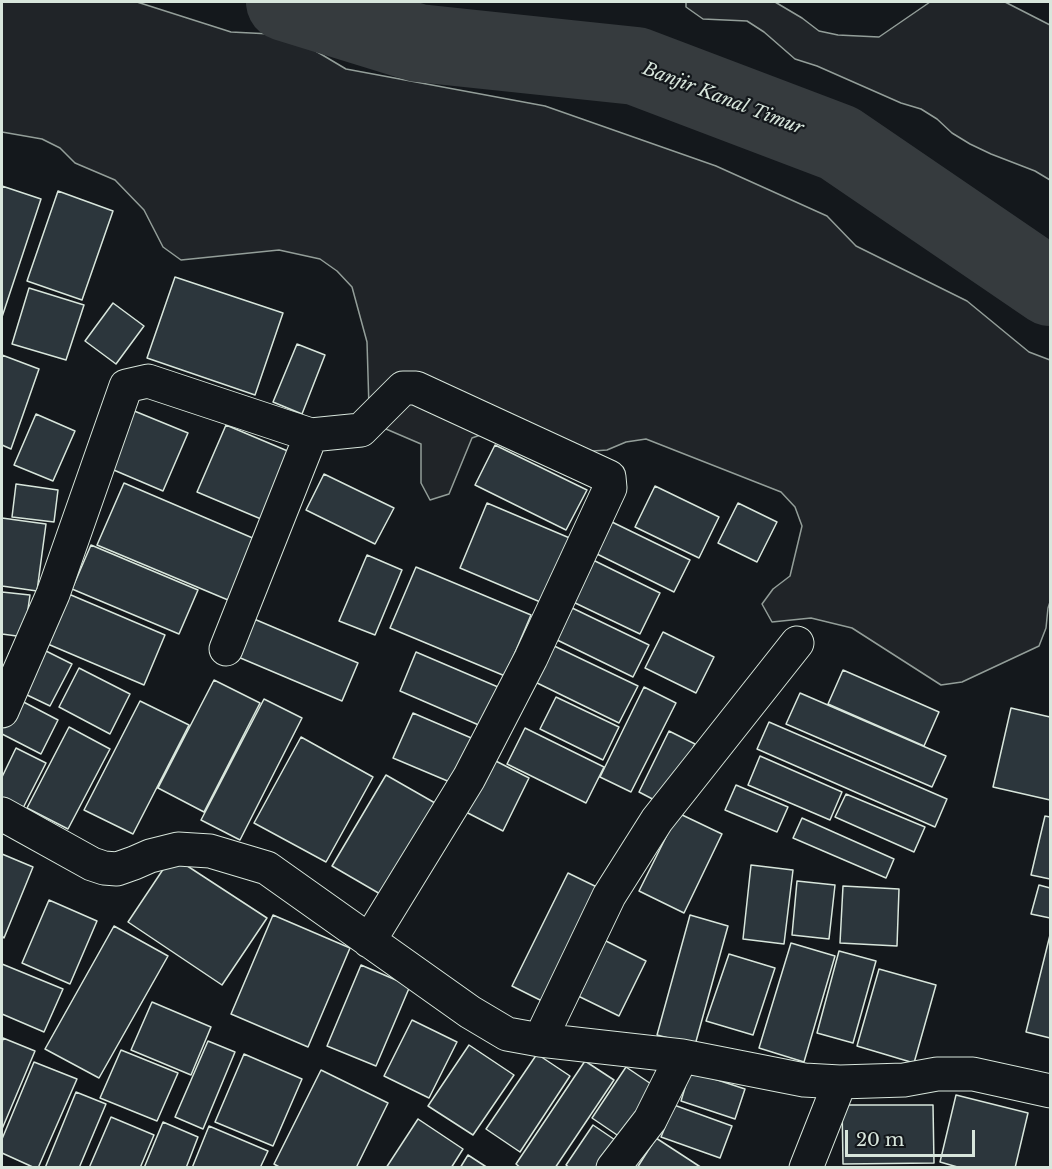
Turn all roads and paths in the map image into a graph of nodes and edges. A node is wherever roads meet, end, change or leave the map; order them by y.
1 (311, 435) junction
2 (797, 643) dead end
3 (226, 649) dead end
4 (2, 711) edge
5 (2, 814) edge
6 (369, 941) junction
7 (540, 1040) junction
8 (682, 1056) junction
9 (840, 1082) junction
10 (1050, 1091) edge
11 (613, 1167) edge
12 (806, 1167) edge

1 - 3 street
1 - 4 street
1 - 6 street
2 - 7 street
5 - 6 street
6 - 7 street
7 - 8 street
8 - 9 street
8 - 11 street
9 - 10 street
9 - 12 street

